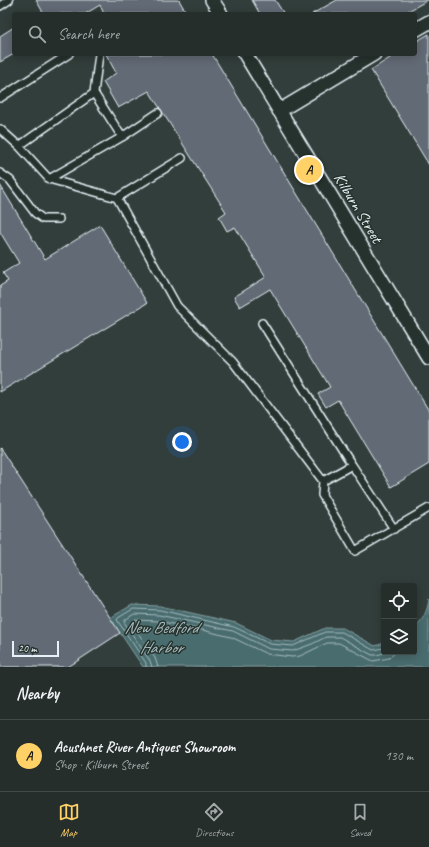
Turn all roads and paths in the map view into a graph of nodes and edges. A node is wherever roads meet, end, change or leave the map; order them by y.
1 (9, 0) edge
2 (212, 0) edge
3 (0, 6) edge
4 (220, 12) edge
5 (429, 22) edge
6 (417, 29) edge
7 (66, 56) edge
8 (99, 56) edge
9 (246, 56) edge
10 (371, 56) edge
11 (94, 93) junction
12 (0, 98) edge
13 (279, 111) junction
14 (158, 113) dead end
15 (0, 129) edge
16 (122, 137) junction
17 (20, 146) junction
18 (182, 158) dead end
19 (0, 173) edge
20 (49, 179) junction
21 (117, 198) junction
22 (59, 219) dead end
23 (262, 322) dead end
24 (429, 358) edge
25 (352, 465) junction
26 (323, 481) junction
27 (429, 508) edge
28 (394, 529) junction

1 - 3 lane
2 - 4 street
5 - 6 street
7 - 12 lane
8 - 11 lane
9 - 13 street, Kilburn Street
10 - 13 street
11 - 16 lane
11 - 17 lane
13 - 24 street, Kilburn Street
14 - 16 lane
15 - 17 lane
16 - 20 lane
17 - 20 lane
18 - 21 lane
19 - 22 lane
20 - 21 lane
21 - 26 lane
23 - 25 lane
25 - 26 lane
25 - 28 lane
26 - 28 lane
27 - 28 lane

